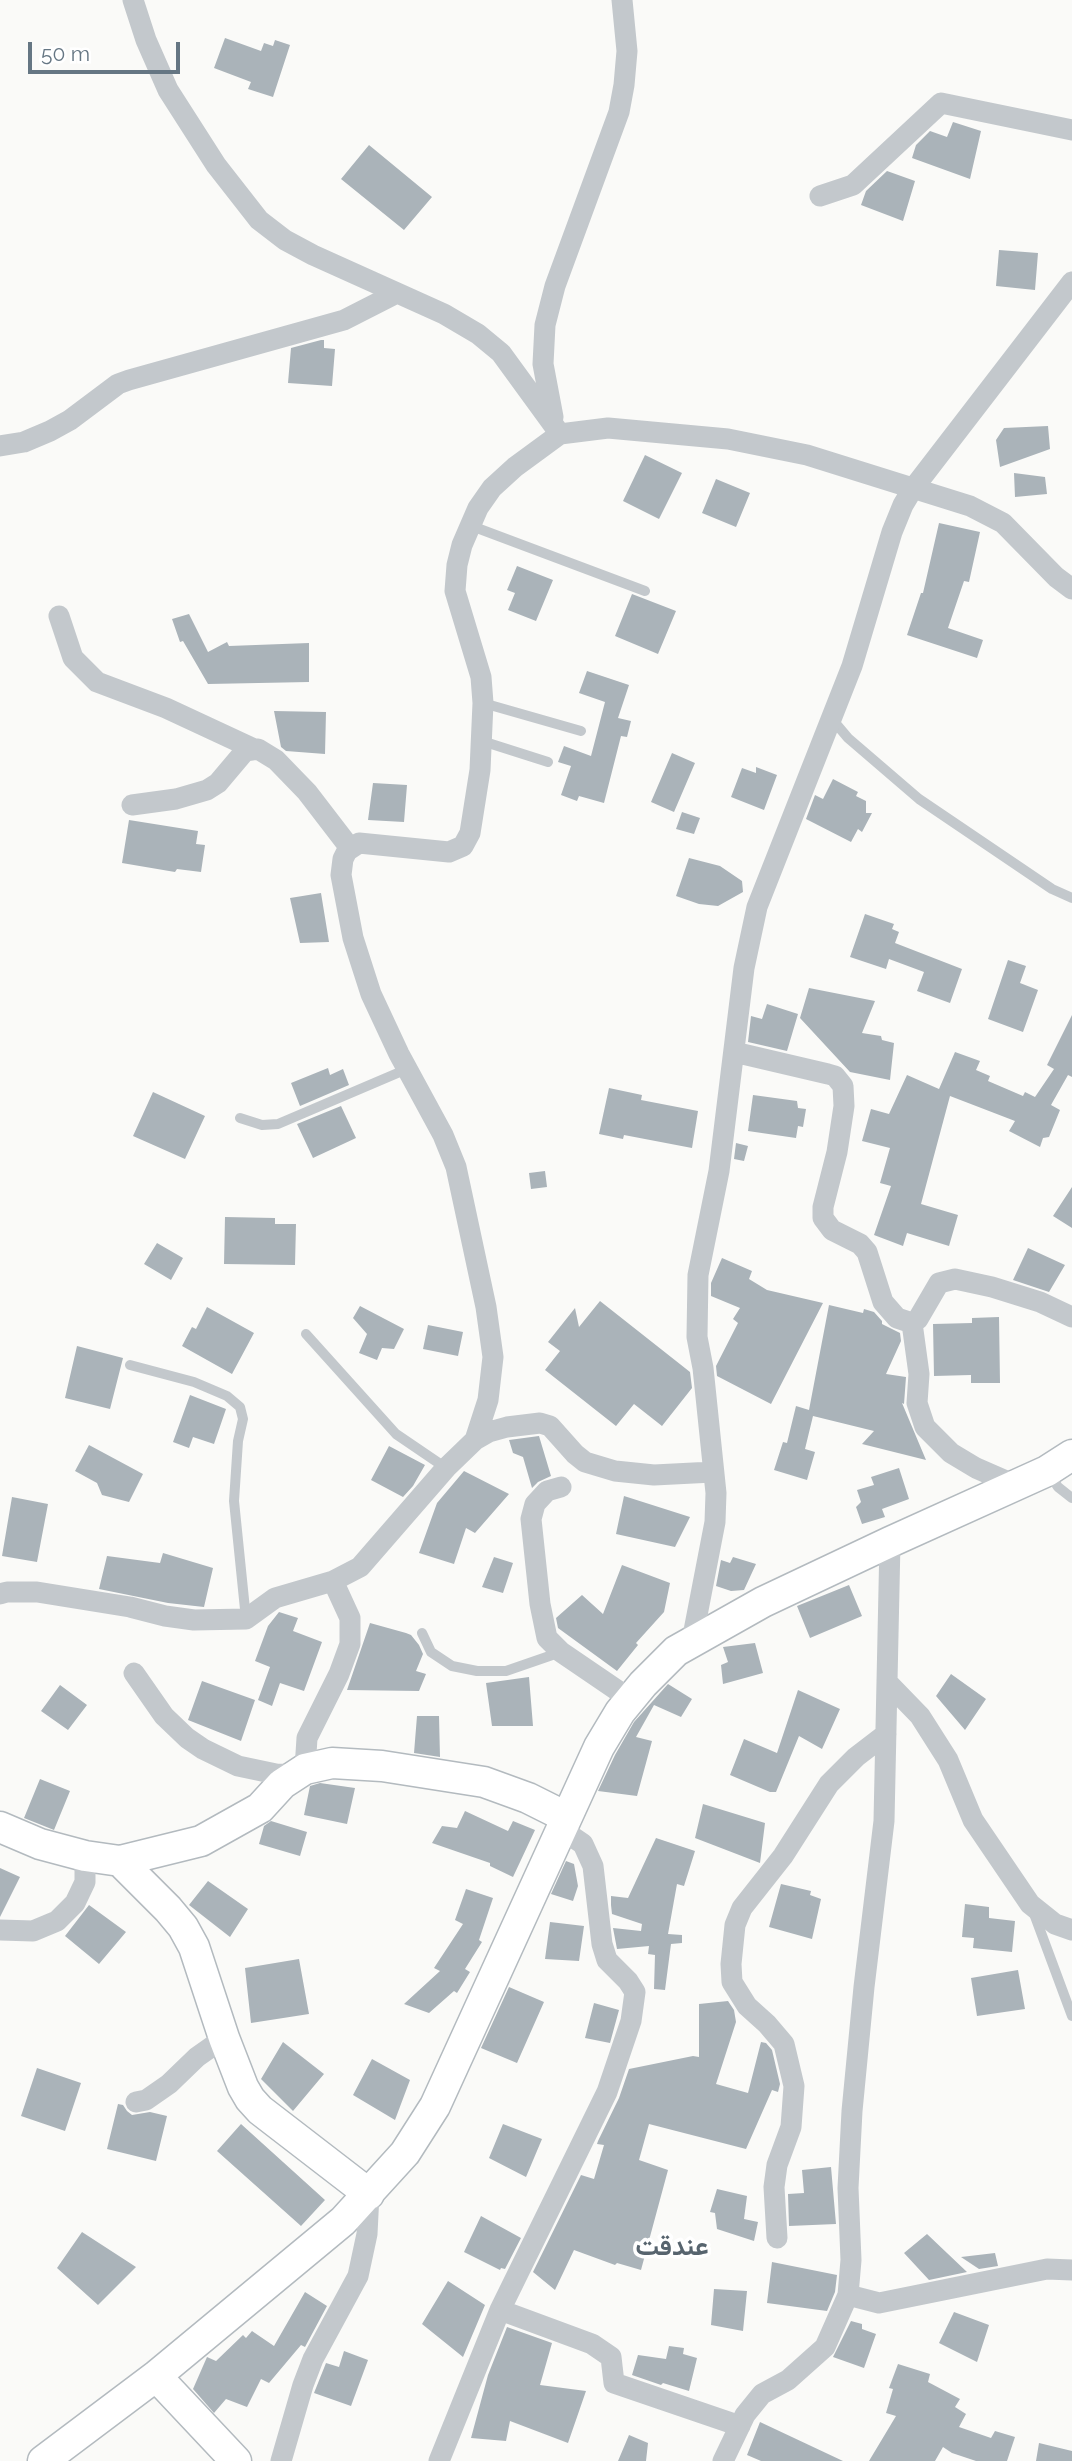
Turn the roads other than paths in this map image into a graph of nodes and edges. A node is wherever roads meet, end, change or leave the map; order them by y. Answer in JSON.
{"nodes":[{"id":1,"x":133,"y":0,"type":"edge"},
{"id":2,"x":622,"y":0,"type":"edge"},
{"id":3,"x":1072,"y":130,"type":"edge"},
{"id":4,"x":820,"y":196,"type":"dead end"},
{"id":5,"x":1072,"y":282,"type":"edge"},
{"id":6,"x":397,"y":293,"type":"junction"},
{"id":7,"x":558,"y":430,"type":"junction"},
{"id":8,"x":0,"y":446,"type":"edge"},
{"id":9,"x":912,"y":489,"type":"junction"},
{"id":10,"x":470,"y":525,"type":"junction"},
{"id":11,"x":1072,"y":589,"type":"edge"},
{"id":12,"x":645,"y":591,"type":"dead end"},
{"id":13,"x":59,"y":616,"type":"dead end"},
{"id":14,"x":483,"y":703,"type":"junction"},
{"id":15,"x":832,"y":719,"type":"junction"},
{"id":16,"x":581,"y":731,"type":"dead end"},
{"id":17,"x":482,"y":741,"type":"junction"},
{"id":18,"x":252,"y":748,"type":"junction"},
{"id":19,"x":548,"y":762,"type":"dead end"},
{"id":20,"x":132,"y":806,"type":"dead end"},
{"id":21,"x":350,"y":848,"type":"junction"},
{"id":22,"x":1072,"y":898,"type":"edge"},
{"id":23,"x":734,"y":1052,"type":"junction"},
{"id":24,"x":407,"y":1069,"type":"junction"},
{"id":25,"x":240,"y":1118,"type":"dead end"},
{"id":26,"x":1072,"y":1317,"type":"edge"},
{"id":27,"x":912,"y":1324,"type":"junction"},
{"id":28,"x":306,"y":1334,"type":"dead end"},
{"id":29,"x":130,"y":1365,"type":"dead end"},
{"id":30,"x":475,"y":1440,"type":"junction"},
{"id":31,"x":1060,"y":1463,"type":"edge"},
{"id":32,"x":446,"y":1468,"type":"junction"},
{"id":33,"x":713,"y":1472,"type":"junction"},
{"id":34,"x":1016,"y":1485,"type":"junction"},
{"id":35,"x":561,"y":1487,"type":"dead end"},
{"id":36,"x":1072,"y":1498,"type":"edge"},
{"id":37,"x":890,"y":1542,"type":"junction"},
{"id":38,"x":333,"y":1581,"type":"junction"},
{"id":39,"x":0,"y":1594,"type":"edge"},
{"id":40,"x":246,"y":1619,"type":"junction"},
{"id":41,"x":422,"y":1633,"type":"dead end"},
{"id":42,"x":692,"y":1641,"type":"junction"},
{"id":43,"x":561,"y":1653,"type":"junction"},
{"id":44,"x":134,"y":1673,"type":"dead end"},
{"id":45,"x":887,"y":1683,"type":"junction"},
{"id":46,"x":630,"y":1699,"type":"junction"},
{"id":47,"x":886,"y":1734,"type":"junction"},
{"id":48,"x":300,"y":1772,"type":"junction"},
{"id":49,"x":563,"y":1823,"type":"junction"},
{"id":50,"x":0,"y":1827,"type":"edge"},
{"id":51,"x":85,"y":1856,"type":"junction"},
{"id":52,"x":120,"y":1861,"type":"junction"},
{"id":53,"x":1030,"y":1904,"type":"junction"},
{"id":54,"x":0,"y":1930,"type":"edge"},
{"id":55,"x":1072,"y":1930,"type":"edge"},
{"id":56,"x":1072,"y":2016,"type":"edge"},
{"id":57,"x":224,"y":2038,"type":"junction"},
{"id":58,"x":136,"y":2102,"type":"dead end"},
{"id":59,"x":369,"y":2194,"type":"junction"},
{"id":60,"x":777,"y":2238,"type":"dead end"},
{"id":61,"x":1072,"y":2270,"type":"edge"},
{"id":62,"x":848,"y":2295,"type":"junction"},
{"id":63,"x":500,"y":2310,"type":"junction"},
{"id":64,"x":156,"y":2376,"type":"junction"},
{"id":65,"x":740,"y":2426,"type":"junction"},
{"id":66,"x":43,"y":2461,"type":"edge"},
{"id":67,"x":236,"y":2461,"type":"edge"},
{"id":68,"x":281,"y":2461,"type":"edge"},
{"id":69,"x":439,"y":2461,"type":"edge"},
{"id":70,"x":723,"y":2461,"type":"edge"}],
"edges":[{"from":1,"to":6,"type":"street"},
{"from":2,"to":7,"type":"street"},
{"from":3,"to":4,"type":"street"},
{"from":5,"to":9,"type":"street"},
{"from":6,"to":7,"type":"street"},
{"from":6,"to":8,"type":"street"},
{"from":7,"to":9,"type":"street"},
{"from":7,"to":10,"type":"street"},
{"from":9,"to":11,"type":"street"},
{"from":9,"to":15,"type":"street"},
{"from":10,"to":12,"type":"lane"},
{"from":10,"to":14,"type":"street"},
{"from":13,"to":18,"type":"street"},
{"from":14,"to":16,"type":"lane"},
{"from":14,"to":17,"type":"street"},
{"from":15,"to":22,"type":"lane"},
{"from":15,"to":23,"type":"street"},
{"from":17,"to":19,"type":"lane"},
{"from":17,"to":21,"type":"street"},
{"from":18,"to":20,"type":"street"},
{"from":18,"to":21,"type":"street"},
{"from":21,"to":24,"type":"street"},
{"from":23,"to":27,"type":"street"},
{"from":23,"to":33,"type":"street"},
{"from":24,"to":25,"type":"lane"},
{"from":24,"to":30,"type":"street"},
{"from":26,"to":27,"type":"street"},
{"from":27,"to":34,"type":"street"},
{"from":28,"to":32,"type":"lane"},
{"from":29,"to":40,"type":"lane"},
{"from":30,"to":32,"type":"street"},
{"from":30,"to":33,"type":"street"},
{"from":31,"to":34,"type":"main road"},
{"from":31,"to":36,"type":"lane"},
{"from":32,"to":38,"type":"street"},
{"from":33,"to":42,"type":"street"},
{"from":34,"to":37,"type":"main road"},
{"from":35,"to":43,"type":"street"},
{"from":37,"to":42,"type":"main road"},
{"from":37,"to":45,"type":"street"},
{"from":38,"to":40,"type":"street"},
{"from":38,"to":48,"type":"street"},
{"from":39,"to":40,"type":"street"},
{"from":41,"to":43,"type":"lane"},
{"from":42,"to":46,"type":"main road"},
{"from":43,"to":46,"type":"street"},
{"from":44,"to":48,"type":"street"},
{"from":45,"to":47,"type":"street"},
{"from":45,"to":53,"type":"street"},
{"from":46,"to":49,"type":"main road"},
{"from":47,"to":60,"type":"street"},
{"from":47,"to":62,"type":"street"},
{"from":48,"to":49,"type":"main road"},
{"from":48,"to":52,"type":"main road"},
{"from":49,"to":59,"type":"main road"},
{"from":49,"to":63,"type":"street"},
{"from":50,"to":51,"type":"main road"},
{"from":51,"to":52,"type":"main road"},
{"from":51,"to":54,"type":"street"},
{"from":52,"to":57,"type":"main road"},
{"from":53,"to":55,"type":"street"},
{"from":53,"to":56,"type":"lane"},
{"from":57,"to":58,"type":"street"},
{"from":57,"to":59,"type":"main road"},
{"from":59,"to":64,"type":"main road"},
{"from":59,"to":68,"type":"street"},
{"from":61,"to":62,"type":"street"},
{"from":62,"to":65,"type":"street"},
{"from":63,"to":65,"type":"street"},
{"from":63,"to":69,"type":"street"},
{"from":64,"to":66,"type":"main road"},
{"from":64,"to":67,"type":"main road"},
{"from":65,"to":70,"type":"street"}]}
